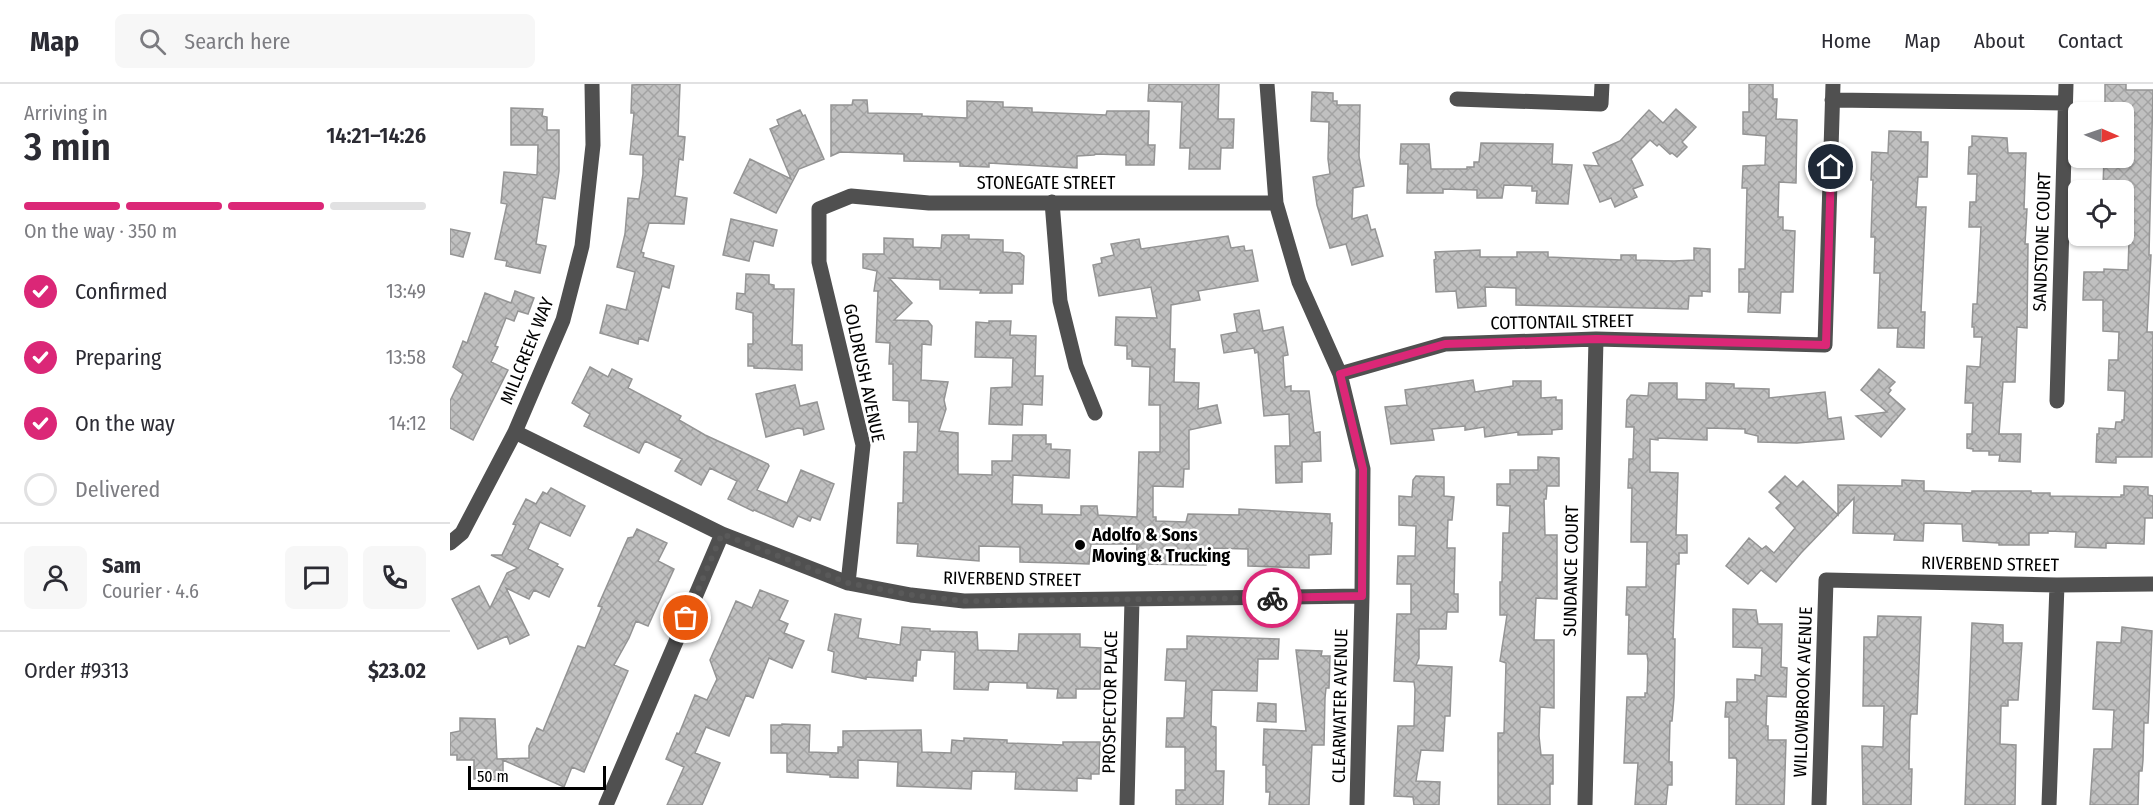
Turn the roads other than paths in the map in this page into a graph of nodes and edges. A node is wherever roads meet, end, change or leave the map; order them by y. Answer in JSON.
{"nodes":[{"id":1,"x":592,"y":84,"type":"edge"},
{"id":2,"x":1267,"y":84,"type":"edge"},
{"id":3,"x":1602,"y":84,"type":"edge"},
{"id":4,"x":2066,"y":84,"type":"edge"},
{"id":5,"x":1833,"y":92,"type":"edge"},
{"id":6,"x":1457,"y":99,"type":"dead end"},
{"id":7,"x":2065,"y":103,"type":"junction"},
{"id":8,"x":1052,"y":202,"type":"junction"},
{"id":9,"x":1276,"y":203,"type":"junction"},
{"id":10,"x":819,"y":209,"type":"joint"},
{"id":11,"x":1596,"y":339,"type":"junction"},
{"id":12,"x":1340,"y":374,"type":"junction"},
{"id":13,"x":2057,"y":401,"type":"dead end"},
{"id":14,"x":1095,"y":413,"type":"dead end"},
{"id":15,"x":515,"y":432,"type":"junction"},
{"id":16,"x":722,"y":534,"type":"junction"},
{"id":17,"x":450,"y":543,"type":"edge"},
{"id":18,"x":1827,"y":580,"type":"joint"},
{"id":19,"x":848,"y":583,"type":"junction"},
{"id":20,"x":2153,"y":584,"type":"edge"},
{"id":21,"x":2057,"y":585,"type":"junction"},
{"id":22,"x":1362,"y":596,"type":"junction"},
{"id":23,"x":1132,"y":600,"type":"junction"},
{"id":24,"x":606,"y":805,"type":"edge"},
{"id":25,"x":1127,"y":805,"type":"edge"},
{"id":26,"x":1357,"y":805,"type":"edge"},
{"id":27,"x":1585,"y":805,"type":"edge"},
{"id":28,"x":1820,"y":805,"type":"edge"},
{"id":29,"x":2049,"y":805,"type":"edge"}],
"edges":[{"from":1,"to":15,"type":"street","name":"MILLCREEK WAY"},
{"from":2,"to":9,"type":"street","name":"CLEARWATER AVENUE"},
{"from":3,"to":6,"type":"street"},
{"from":4,"to":7,"type":"street","name":"SANDSTONE COURT"},
{"from":5,"to":7,"type":"street"},
{"from":5,"to":11,"type":"street","name":"COTTONTAIL STREET"},
{"from":7,"to":13,"type":"street","name":"SANDSTONE COURT"},
{"from":8,"to":9,"type":"street","name":"STONEGATE STREET"},
{"from":8,"to":10,"type":"street","name":"STONEGATE STREET"},
{"from":8,"to":14,"type":"street"},
{"from":9,"to":12,"type":"street","name":"CLEARWATER AVENUE"},
{"from":10,"to":19,"type":"street","name":"GOLDRUSH AVENUE"},
{"from":11,"to":12,"type":"street","name":"COTTONTAIL STREET"},
{"from":11,"to":27,"type":"street","name":"SUNDANCE COURT"},
{"from":12,"to":22,"type":"street","name":"CLEARWATER AVENUE"},
{"from":15,"to":16,"type":"street","name":"RIVERBEND STREET"},
{"from":15,"to":17,"type":"street","name":"MILLCREEK WAY"},
{"from":16,"to":19,"type":"street","name":"RIVERBEND STREET"},
{"from":16,"to":24,"type":"street"},
{"from":18,"to":21,"type":"street","name":"RIVERBEND STREET"},
{"from":18,"to":28,"type":"street","name":"WILLOWBROOK AVENUE"},
{"from":19,"to":23,"type":"street","name":"RIVERBEND STREET"},
{"from":20,"to":21,"type":"street","name":"RIVERBEND STREET"},
{"from":21,"to":29,"type":"street"},
{"from":22,"to":23,"type":"street","name":"RIVERBEND STREET"},
{"from":22,"to":26,"type":"street","name":"CLEARWATER AVENUE"},
{"from":23,"to":25,"type":"street","name":"PROSPECTOR PLACE"}]}
